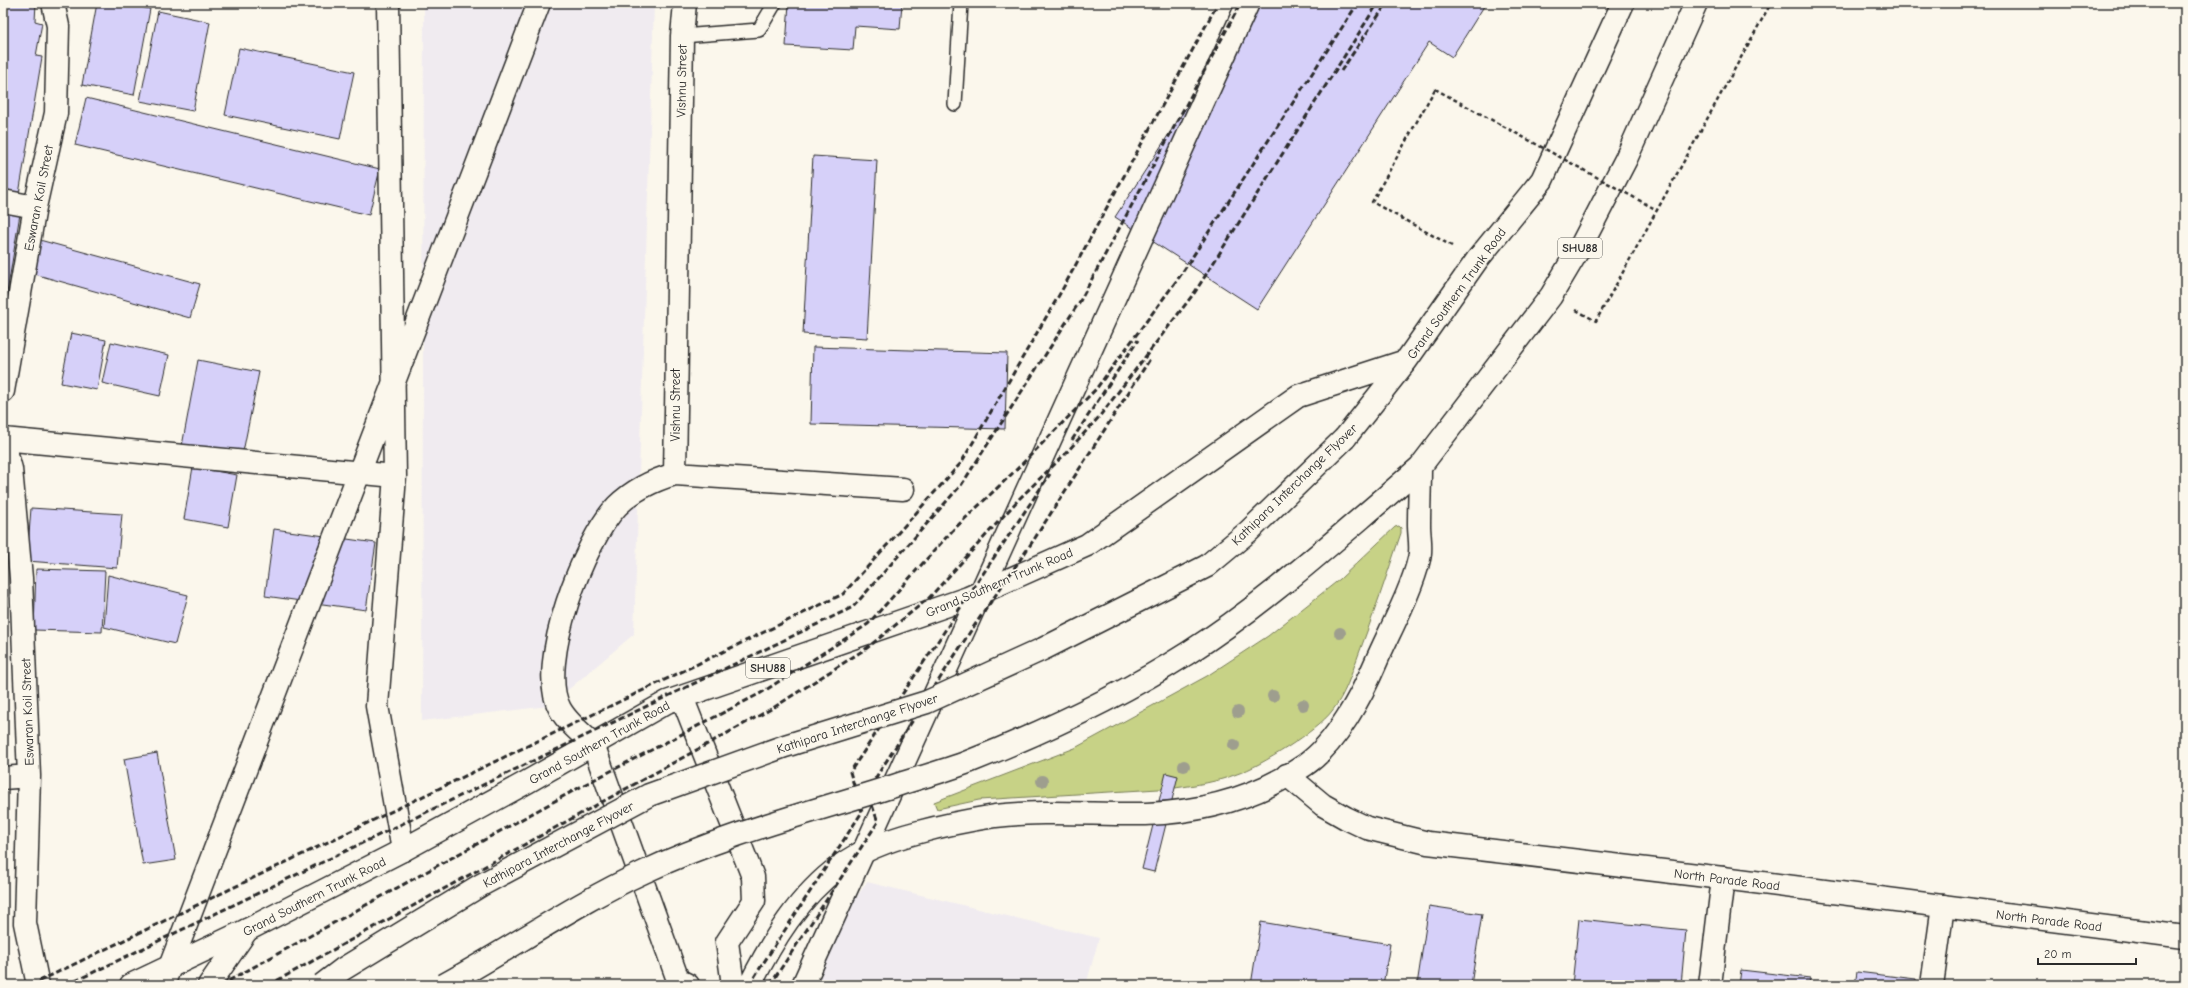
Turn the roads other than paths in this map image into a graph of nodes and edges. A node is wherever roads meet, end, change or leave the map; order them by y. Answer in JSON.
{"nodes":[{"id":1,"x":53,"y":3,"type":"edge"},
{"id":2,"x":388,"y":3,"type":"edge"},
{"id":3,"x":539,"y":3,"type":"edge"},
{"id":4,"x":685,"y":3,"type":"edge"},
{"id":5,"x":775,"y":3,"type":"edge"},
{"id":6,"x":962,"y":3,"type":"edge"},
{"id":7,"x":1248,"y":3,"type":"edge"},
{"id":8,"x":1623,"y":3,"type":"edge"},
{"id":9,"x":1696,"y":3,"type":"edge"},
{"id":10,"x":682,"y":36,"type":"junction"},
{"id":11,"x":955,"y":104,"type":"dead end"},
{"id":12,"x":3,"y":201,"type":"edge"},
{"id":13,"x":35,"y":207,"type":"junction"},
{"id":14,"x":1406,"y":361,"type":"junction"},
{"id":15,"x":3,"y":392,"type":"edge"},
{"id":16,"x":3,"y":440,"type":"edge"},
{"id":17,"x":1420,"y":467,"type":"junction"},
{"id":18,"x":7,"y":468,"type":"edge"},
{"id":19,"x":675,"y":474,"type":"junction"},
{"id":20,"x":395,"y":476,"type":"junction"},
{"id":21,"x":903,"y":489,"type":"dead end"},
{"id":22,"x":682,"y":697,"type":"junction"},
{"id":23,"x":593,"y":744,"type":"junction"},
{"id":24,"x":1287,"y":775,"type":"junction"},
{"id":25,"x":29,"y":776,"type":"junction"},
{"id":26,"x":3,"y":778,"type":"edge"},
{"id":27,"x":403,"y":850,"type":"junction"},
{"id":28,"x":1723,"y":878,"type":"junction"},
{"id":29,"x":1943,"y":906,"type":"junction"},
{"id":30,"x":247,"y":930,"type":"junction"},
{"id":31,"x":2185,"y":937,"type":"edge"},
{"id":32,"x":680,"y":983,"type":"edge"},
{"id":33,"x":38,"y":985,"type":"edge"},
{"id":34,"x":130,"y":985,"type":"edge"},
{"id":35,"x":163,"y":985,"type":"edge"},
{"id":36,"x":210,"y":985,"type":"edge"},
{"id":37,"x":322,"y":985,"type":"edge"},
{"id":38,"x":444,"y":985,"type":"edge"},
{"id":39,"x":733,"y":985,"type":"edge"},
{"id":40,"x":750,"y":985,"type":"edge"},
{"id":41,"x":803,"y":985,"type":"edge"},
{"id":42,"x":1710,"y":985,"type":"edge"},
{"id":43,"x":1932,"y":985,"type":"edge"}],
"edges":[{"from":1,"to":13,"type":"street","name":"Eswaran Koil Street"},
{"from":2,"to":20,"type":"street"},
{"from":3,"to":35,"type":"street"},
{"from":4,"to":10,"type":"street","name":"Vishnu Street"},
{"from":5,"to":10,"type":"lane"},
{"from":6,"to":11,"type":"lane"},
{"from":7,"to":41,"type":"street"},
{"from":8,"to":14,"type":"street","name":"Grand Southern Trunk Road"},
{"from":9,"to":17,"type":"street","number":"SHU88"},
{"from":10,"to":19,"type":"street","name":"Vishnu Street"},
{"from":12,"to":13,"type":"street"},
{"from":13,"to":15,"type":"street","name":"Eswaran Koil Street"},
{"from":14,"to":22,"type":"street","name":"Grand Southern Trunk Road","number":"SHU88"},
{"from":14,"to":37,"type":"street","name":"Kathipara Interchange Flyover","bridge":true},
{"from":16,"to":18,"type":"street","name":"Eswaran Koil Street"},
{"from":16,"to":20,"type":"street"},
{"from":17,"to":24,"type":"street"},
{"from":17,"to":38,"type":"street","number":"SHU88","bridge":true},
{"from":18,"to":25,"type":"street","name":"Eswaran Koil Street"},
{"from":19,"to":21,"type":"street"},
{"from":19,"to":23,"type":"street"},
{"from":20,"to":27,"type":"street"},
{"from":22,"to":23,"type":"street","name":"Grand Southern Trunk Road","number":"SHU88"},
{"from":22,"to":39,"type":"street"},
{"from":23,"to":27,"type":"street","name":"Grand Southern Trunk Road","number":"SHU88"},
{"from":23,"to":32,"type":"street"},
{"from":24,"to":28,"type":"street","name":"North Parade Road"},
{"from":24,"to":40,"type":"street"},
{"from":25,"to":26,"type":"street"},
{"from":25,"to":33,"type":"street","name":"Eswaran Koil Street"},
{"from":27,"to":30,"type":"street","name":"Grand Southern Trunk Road","number":"SHU88"},
{"from":28,"to":29,"type":"street","name":"North Parade Road"},
{"from":28,"to":42,"type":"street"},
{"from":29,"to":31,"type":"street","name":"North Parade Road"},
{"from":29,"to":43,"type":"street"},
{"from":30,"to":34,"type":"street","name":"Grand Southern Trunk Road","number":"SHU88"},
{"from":30,"to":36,"type":"street"}]}
